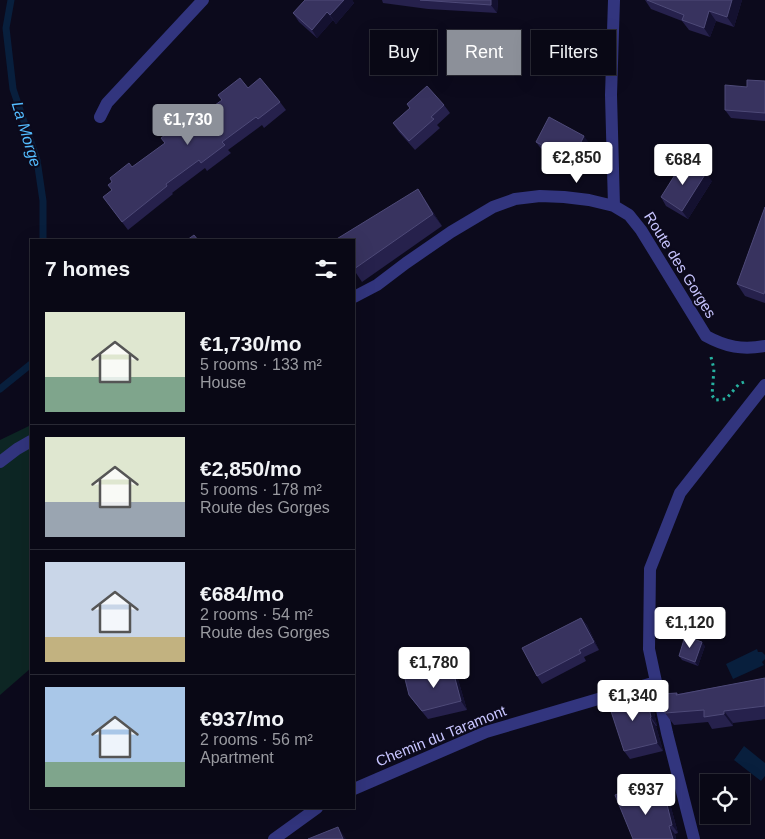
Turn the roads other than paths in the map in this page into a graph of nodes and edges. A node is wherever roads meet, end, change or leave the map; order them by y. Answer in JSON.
{"nodes":[{"id":1,"x":204,"y":0,"type":"edge"},
{"id":2,"x":614,"y":0,"type":"edge"},
{"id":3,"x":100,"y":117,"type":"dead end"},
{"id":4,"x":614,"y":206,"type":"junction"},
{"id":5,"x":355,"y":296,"type":"edge"},
{"id":6,"x":765,"y":346,"type":"edge"},
{"id":7,"x":763,"y":388,"type":"edge"},
{"id":8,"x":30,"y":442,"type":"edge"},
{"id":9,"x":0,"y":462,"type":"edge"},
{"id":10,"x":656,"y":682,"type":"junction"},
{"id":11,"x":355,"y":789,"type":"edge"},
{"id":12,"x":316,"y":809,"type":"edge"},
{"id":13,"x":274,"y":839,"type":"edge"},
{"id":14,"x":694,"y":839,"type":"edge"}],
"edges":[{"from":1,"to":3,"type":"street"},
{"from":2,"to":4,"type":"street"},
{"from":4,"to":5,"type":"street","name":"Route des Gorges"},
{"from":4,"to":6,"type":"street","name":"Route des Gorges"},
{"from":7,"to":10,"type":"street"},
{"from":8,"to":9,"type":"street"},
{"from":10,"to":11,"type":"street","name":"Chemin du Taramont"},
{"from":10,"to":14,"type":"street"},
{"from":12,"to":13,"type":"street"}]}
